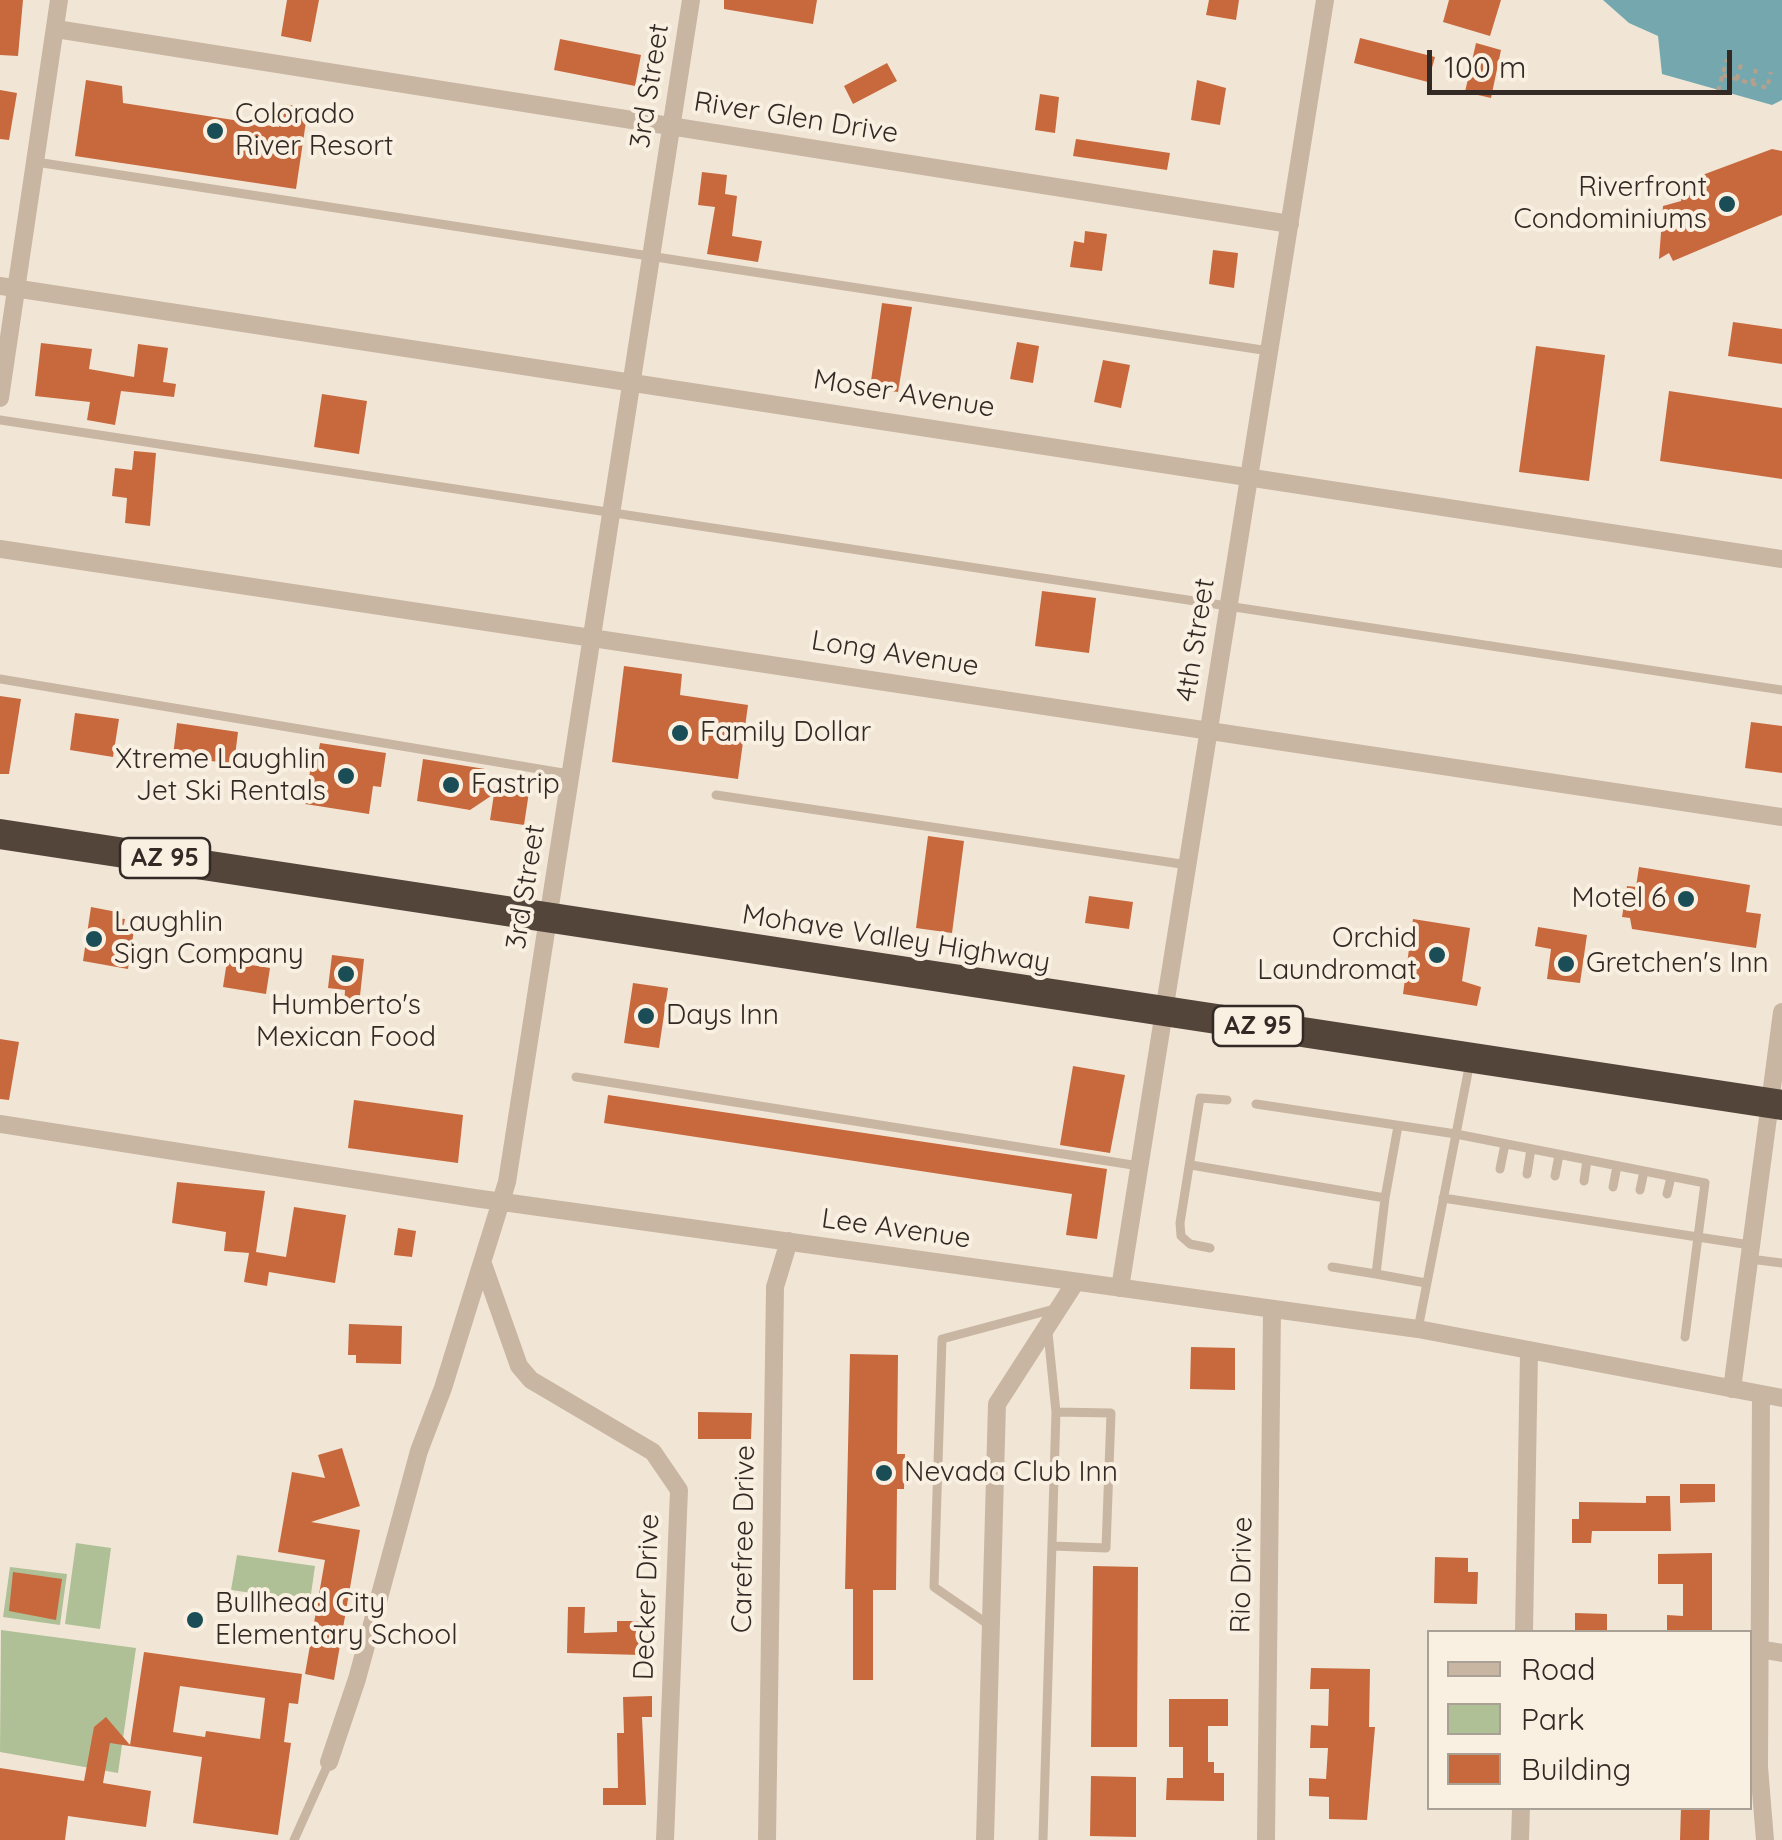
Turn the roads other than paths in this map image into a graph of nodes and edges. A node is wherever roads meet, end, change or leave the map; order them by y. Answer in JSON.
{"nodes":[{"id":1,"x":59,"y":0,"type":"edge"},
{"id":2,"x":691,"y":0,"type":"edge"},
{"id":3,"x":1325,"y":0,"type":"edge"},
{"id":4,"x":56,"y":30,"type":"junction"},
{"id":5,"x":671,"y":126,"type":"junction"},
{"id":6,"x":36,"y":162,"type":"junction"},
{"id":7,"x":1290,"y":224,"type":"junction"},
{"id":8,"x":652,"y":256,"type":"junction"},
{"id":9,"x":8,"y":287,"type":"edge"},
{"id":10,"x":1270,"y":352,"type":"junction"},
{"id":11,"x":632,"y":380,"type":"junction"},
{"id":12,"x":0,"y":398,"type":"edge"},
{"id":13,"x":0,"y":420,"type":"edge"},
{"id":14,"x":1250,"y":476,"type":"junction"},
{"id":15,"x":612,"y":514,"type":"junction"},
{"id":16,"x":0,"y":549,"type":"edge"},
{"id":17,"x":1782,"y":559,"type":"edge"},
{"id":18,"x":1229,"y":607,"type":"junction"},
{"id":19,"x":592,"y":636,"type":"junction"},
{"id":20,"x":0,"y":679,"type":"edge"},
{"id":21,"x":1782,"y":690,"type":"edge"},
{"id":22,"x":1209,"y":729,"type":"junction"},
{"id":23,"x":571,"y":774,"type":"junction"},
{"id":24,"x":716,"y":795,"type":"dead end"},
{"id":25,"x":1782,"y":817,"type":"edge"},
{"id":26,"x":0,"y":834,"type":"edge"},
{"id":27,"x":1188,"y":865,"type":"junction"},
{"id":28,"x":549,"y":917,"type":"junction"},
{"id":29,"x":1164,"y":1012,"type":"junction"},
{"id":30,"x":1782,"y":1012,"type":"edge"},
{"id":31,"x":1470,"y":1058,"type":"junction"},
{"id":32,"x":576,"y":1077,"type":"dead end"},
{"id":33,"x":1227,"y":1100,"type":"dead end"},
{"id":34,"x":1256,"y":1104,"type":"dead end"},
{"id":35,"x":1775,"y":1104,"type":"edge"},
{"id":36,"x":0,"y":1124,"type":"edge"},
{"id":37,"x":1398,"y":1126,"type":"junction"},
{"id":38,"x":1456,"y":1134,"type":"junction"},
{"id":39,"x":1505,"y":1144,"type":"junction"},
{"id":40,"x":1531,"y":1149,"type":"junction"},
{"id":41,"x":1559,"y":1154,"type":"junction"},
{"id":42,"x":1588,"y":1160,"type":"junction"},
{"id":43,"x":1192,"y":1165,"type":"junction"},
{"id":44,"x":1140,"y":1166,"type":"junction"},
{"id":45,"x":1617,"y":1166,"type":"junction"},
{"id":46,"x":1500,"y":1169,"type":"dead end"},
{"id":47,"x":1644,"y":1171,"type":"junction"},
{"id":48,"x":1527,"y":1174,"type":"dead end"},
{"id":49,"x":1555,"y":1176,"type":"dead end"},
{"id":50,"x":1670,"y":1176,"type":"junction"},
{"id":51,"x":1584,"y":1181,"type":"dead end"},
{"id":52,"x":1613,"y":1187,"type":"dead end"},
{"id":53,"x":1496,"y":1190,"type":"dead end"},
{"id":54,"x":1640,"y":1190,"type":"dead end"},
{"id":55,"x":1667,"y":1194,"type":"dead end"},
{"id":56,"x":1524,"y":1195,"type":"dead end"},
{"id":57,"x":1385,"y":1198,"type":"junction"},
{"id":58,"x":1443,"y":1198,"type":"junction"},
{"id":59,"x":1551,"y":1198,"type":"dead end"},
{"id":60,"x":500,"y":1202,"type":"junction"},
{"id":61,"x":1581,"y":1203,"type":"dead end"},
{"id":62,"x":1494,"y":1205,"type":"junction"},
{"id":63,"x":1522,"y":1210,"type":"junction"},
{"id":64,"x":1609,"y":1210,"type":"dead end"},
{"id":65,"x":1636,"y":1213,"type":"dead end"},
{"id":66,"x":1548,"y":1214,"type":"junction"},
{"id":67,"x":1663,"y":1216,"type":"dead end"},
{"id":68,"x":1578,"y":1218,"type":"junction"},
{"id":69,"x":1607,"y":1223,"type":"junction"},
{"id":70,"x":1634,"y":1227,"type":"junction"},
{"id":71,"x":1660,"y":1231,"type":"junction"},
{"id":72,"x":1699,"y":1237,"type":"junction"},
{"id":73,"x":789,"y":1241,"type":"junction"},
{"id":74,"x":1210,"y":1248,"type":"dead end"},
{"id":75,"x":1749,"y":1252,"type":"junction"},
{"id":76,"x":1782,"y":1263,"type":"edge"},
{"id":77,"x":483,"y":1264,"type":"junction"},
{"id":78,"x":1332,"y":1267,"type":"dead end"},
{"id":79,"x":1376,"y":1274,"type":"junction"},
{"id":80,"x":1075,"y":1283,"type":"junction"},
{"id":81,"x":1426,"y":1283,"type":"junction"},
{"id":82,"x":1120,"y":1288,"type":"junction"},
{"id":83,"x":1060,"y":1307,"type":"junction"},
{"id":84,"x":1272,"y":1311,"type":"junction"},
{"id":85,"x":1418,"y":1329,"type":"junction"},
{"id":86,"x":1048,"y":1330,"type":"junction"},
{"id":87,"x":1685,"y":1337,"type":"dead end"},
{"id":88,"x":1530,"y":1352,"type":"junction"},
{"id":89,"x":1732,"y":1390,"type":"junction"},
{"id":90,"x":1761,"y":1396,"type":"junction"},
{"id":91,"x":1782,"y":1398,"type":"edge"},
{"id":92,"x":1056,"y":1412,"type":"junction"},
{"id":93,"x":1052,"y":1546,"type":"junction"},
{"id":94,"x":992,"y":1627,"type":"junction"},
{"id":95,"x":1524,"y":1630,"type":"edge"},
{"id":96,"x":1759,"y":1649,"type":"junction"},
{"id":97,"x":1782,"y":1652,"type":"edge"},
{"id":98,"x":329,"y":1762,"type":"joint"},
{"id":99,"x":1520,"y":1810,"type":"edge"},
{"id":100,"x":1770,"y":1839,"type":"edge"},
{"id":101,"x":294,"y":1840,"type":"edge"},
{"id":102,"x":665,"y":1840,"type":"edge"},
{"id":103,"x":767,"y":1840,"type":"edge"},
{"id":104,"x":984,"y":1840,"type":"edge"},
{"id":105,"x":1043,"y":1840,"type":"edge"},
{"id":106,"x":1266,"y":1840,"type":"edge"},
{"id":107,"x":1520,"y":1840,"type":"edge"}],
"edges":[{"from":1,"to":4,"type":"street"},
{"from":2,"to":5,"type":"street","name":"3rd Street"},
{"from":3,"to":7,"type":"street","name":"4th Street"},
{"from":4,"to":5,"type":"street","name":"River Glen Drive"},
{"from":4,"to":6,"type":"street"},
{"from":5,"to":7,"type":"street","name":"River Glen Drive"},
{"from":5,"to":8,"type":"street","name":"3rd Street"},
{"from":6,"to":8,"type":"lane"},
{"from":6,"to":9,"type":"street"},
{"from":7,"to":10,"type":"street","name":"4th Street"},
{"from":8,"to":10,"type":"lane"},
{"from":8,"to":11,"type":"street","name":"3rd Street"},
{"from":9,"to":11,"type":"street","name":"Moser Avenue"},
{"from":9,"to":12,"type":"street"},
{"from":10,"to":14,"type":"street","name":"4th Street"},
{"from":11,"to":14,"type":"street","name":"Moser Avenue"},
{"from":11,"to":15,"type":"street","name":"3rd Street"},
{"from":13,"to":15,"type":"lane"},
{"from":14,"to":17,"type":"street","name":"Moser Avenue"},
{"from":14,"to":18,"type":"street","name":"4th Street"},
{"from":15,"to":18,"type":"lane"},
{"from":15,"to":19,"type":"street","name":"3rd Street"},
{"from":16,"to":19,"type":"street","name":"Long Avenue"},
{"from":18,"to":21,"type":"lane"},
{"from":18,"to":22,"type":"street","name":"4th Street"},
{"from":19,"to":22,"type":"street","name":"Long Avenue"},
{"from":19,"to":23,"type":"street","name":"3rd Street"},
{"from":20,"to":23,"type":"lane"},
{"from":22,"to":25,"type":"street","name":"Long Avenue"},
{"from":22,"to":27,"type":"street","name":"4th Street"},
{"from":23,"to":28,"type":"street","name":"3rd Street"},
{"from":24,"to":27,"type":"lane"},
{"from":26,"to":28,"type":"highway","name":"Mohave Valley Highway","number":"AZ 95"},
{"from":27,"to":29,"type":"street","name":"4th Street"},
{"from":28,"to":29,"type":"highway","name":"Mohave Valley Highway","number":"AZ 95"},
{"from":28,"to":60,"type":"street","name":"3rd Street"},
{"from":29,"to":31,"type":"highway","name":"Mohave Valley Highway","number":"AZ 95"},
{"from":29,"to":44,"type":"street","name":"4th Street"},
{"from":30,"to":35,"type":"street"},
{"from":31,"to":35,"type":"highway","name":"Mohave Valley Highway","number":"AZ 95"},
{"from":31,"to":38,"type":"lane"},
{"from":32,"to":44,"type":"lane"},
{"from":33,"to":43,"type":"lane"},
{"from":34,"to":37,"type":"lane"},
{"from":35,"to":75,"type":"street"},
{"from":36,"to":60,"type":"street","name":"Lee Avenue"},
{"from":37,"to":38,"type":"lane"},
{"from":37,"to":57,"type":"lane"},
{"from":38,"to":39,"type":"lane"},
{"from":38,"to":58,"type":"lane"},
{"from":39,"to":40,"type":"lane"},
{"from":39,"to":46,"type":"lane"},
{"from":40,"to":41,"type":"lane"},
{"from":40,"to":48,"type":"lane"},
{"from":41,"to":42,"type":"lane"},
{"from":41,"to":49,"type":"lane"},
{"from":42,"to":45,"type":"lane"},
{"from":42,"to":51,"type":"lane"},
{"from":43,"to":57,"type":"lane"},
{"from":43,"to":74,"type":"lane"},
{"from":44,"to":82,"type":"street","name":"4th Street"},
{"from":45,"to":47,"type":"lane"},
{"from":45,"to":52,"type":"lane"},
{"from":47,"to":50,"type":"lane"},
{"from":47,"to":54,"type":"lane"},
{"from":50,"to":55,"type":"lane"},
{"from":50,"to":72,"type":"lane"},
{"from":53,"to":62,"type":"lane"},
{"from":56,"to":63,"type":"lane"},
{"from":57,"to":79,"type":"lane"},
{"from":58,"to":62,"type":"lane"},
{"from":58,"to":81,"type":"lane"},
{"from":59,"to":66,"type":"lane"},
{"from":60,"to":73,"type":"street","name":"Lee Avenue"},
{"from":60,"to":77,"type":"street","name":"3rd Street"},
{"from":61,"to":68,"type":"lane"},
{"from":62,"to":63,"type":"lane"},
{"from":63,"to":66,"type":"lane"},
{"from":64,"to":69,"type":"lane"},
{"from":65,"to":70,"type":"lane"},
{"from":66,"to":68,"type":"lane"},
{"from":67,"to":71,"type":"lane"},
{"from":68,"to":69,"type":"lane"},
{"from":69,"to":70,"type":"lane"},
{"from":70,"to":71,"type":"lane"},
{"from":71,"to":72,"type":"lane"},
{"from":72,"to":75,"type":"lane"},
{"from":72,"to":87,"type":"lane"},
{"from":73,"to":80,"type":"street","name":"Lee Avenue"},
{"from":73,"to":103,"type":"street","name":"Carefree Drive"},
{"from":75,"to":76,"type":"lane"},
{"from":75,"to":89,"type":"street"},
{"from":77,"to":98,"type":"street","name":"3rd Street"},
{"from":77,"to":102,"type":"street","name":"Decker Drive"},
{"from":78,"to":79,"type":"lane"},
{"from":79,"to":81,"type":"lane"},
{"from":80,"to":82,"type":"street","name":"Lee Avenue"},
{"from":80,"to":83,"type":"street"},
{"from":81,"to":85,"type":"lane"},
{"from":82,"to":84,"type":"street","name":"Lee Avenue"},
{"from":83,"to":86,"type":"street"},
{"from":83,"to":94,"type":"lane"},
{"from":84,"to":85,"type":"street","name":"Lee Avenue"},
{"from":84,"to":106,"type":"street","name":"Rio Drive"},
{"from":85,"to":88,"type":"street","name":"Lee Avenue"},
{"from":86,"to":92,"type":"lane"},
{"from":86,"to":94,"type":"street"},
{"from":88,"to":89,"type":"street","name":"Lee Avenue"},
{"from":88,"to":95,"type":"street"},
{"from":89,"to":90,"type":"street","name":"Lee Avenue"},
{"from":90,"to":91,"type":"street","name":"Lee Avenue"},
{"from":90,"to":96,"type":"street"},
{"from":92,"to":93,"type":"lane"},
{"from":92,"to":93,"type":"lane"},
{"from":93,"to":105,"type":"lane"},
{"from":94,"to":104,"type":"street"},
{"from":96,"to":97,"type":"street"},
{"from":96,"to":100,"type":"street"},
{"from":98,"to":101,"type":"lane"},
{"from":99,"to":107,"type":"street"}]}
